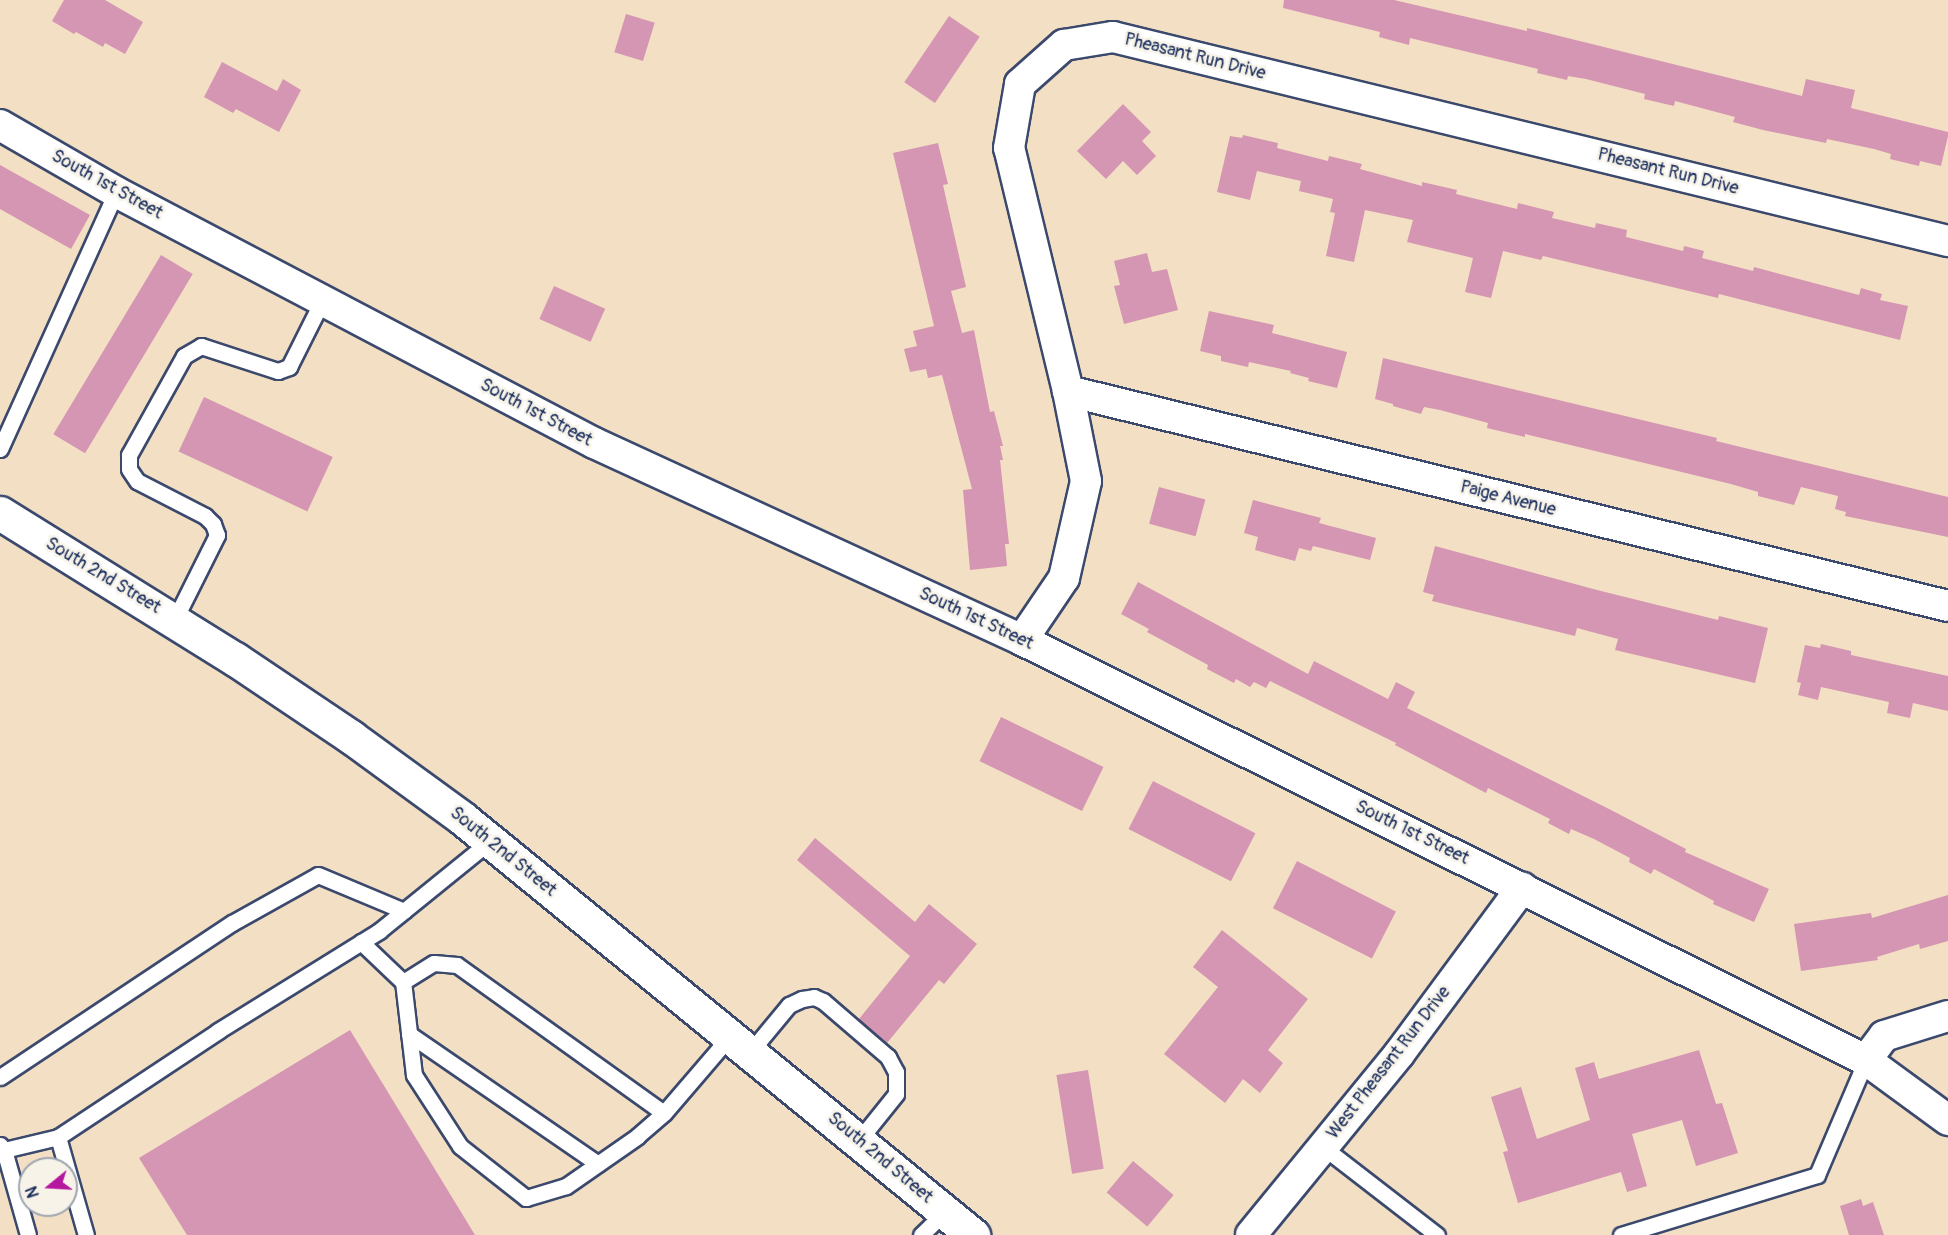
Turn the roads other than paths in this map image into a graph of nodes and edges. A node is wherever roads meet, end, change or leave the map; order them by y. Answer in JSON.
{"nodes":[{"id":1,"x":0,"y":125,"type":"edge"},
{"id":2,"x":116,"y":192,"type":"junction"},
{"id":3,"x":1948,"y":241,"type":"edge"},
{"id":4,"x":322,"y":301,"type":"junction"},
{"id":5,"x":1068,"y":391,"type":"junction"},
{"id":6,"x":0,"y":449,"type":"edge"},
{"id":7,"x":0,"y":513,"type":"edge"},
{"id":8,"x":1948,"y":606,"type":"edge"},
{"id":9,"x":175,"y":619,"type":"junction"},
{"id":10,"x":1022,"y":640,"type":"junction"},
{"id":11,"x":490,"y":841,"type":"junction"},
{"id":12,"x":1522,"y":888,"type":"junction"},
{"id":13,"x":404,"y":911,"type":"junction"},
{"id":14,"x":361,"y":942,"type":"junction"},
{"id":15,"x":403,"y":982,"type":"junction"},
{"id":16,"x":1948,"y":1016,"type":"edge"},
{"id":17,"x":409,"y":1034,"type":"junction"},
{"id":18,"x":740,"y":1044,"type":"junction"},
{"id":19,"x":1866,"y":1060,"type":"junction"},
{"id":20,"x":0,"y":1077,"type":"edge"},
{"id":21,"x":664,"y":1113,"type":"junction"},
{"id":22,"x":1948,"y":1120,"type":"edge"},
{"id":23,"x":58,"y":1137,"type":"junction"},
{"id":24,"x":859,"y":1140,"type":"junction"},
{"id":25,"x":1323,"y":1147,"type":"junction"},
{"id":26,"x":2,"y":1148,"type":"edge"},
{"id":27,"x":598,"y":1164,"type":"junction"},
{"id":28,"x":945,"y":1212,"type":"junction"},
{"id":29,"x":27,"y":1235,"type":"edge"},
{"id":30,"x":86,"y":1235,"type":"edge"},
{"id":31,"x":921,"y":1235,"type":"edge"},
{"id":32,"x":973,"y":1235,"type":"edge"},
{"id":33,"x":1251,"y":1235,"type":"edge"},
{"id":34,"x":1437,"y":1235,"type":"edge"},
{"id":35,"x":1621,"y":1235,"type":"edge"}],
"edges":[{"from":1,"to":2,"type":"street","name":"South 1st Street"},
{"from":2,"to":4,"type":"street","name":"South 1st Street"},
{"from":2,"to":6,"type":"lane"},
{"from":3,"to":5,"type":"street","name":"Pheasant Run Drive"},
{"from":4,"to":9,"type":"lane"},
{"from":4,"to":10,"type":"street","name":"South 1st Street"},
{"from":5,"to":8,"type":"street","name":"Paige Avenue"},
{"from":5,"to":10,"type":"street","name":"Pheasant Run Drive"},
{"from":7,"to":9,"type":"main road","name":"South 2nd Street"},
{"from":9,"to":11,"type":"main road","name":"South 2nd Street"},
{"from":10,"to":12,"type":"street","name":"South 1st Street"},
{"from":11,"to":13,"type":"lane"},
{"from":11,"to":18,"type":"main road","name":"South 2nd Street"},
{"from":12,"to":19,"type":"street","name":"South 1st Street"},
{"from":12,"to":25,"type":"street","name":"West Pheasant Run Drive"},
{"from":13,"to":14,"type":"lane"},
{"from":13,"to":20,"type":"lane"},
{"from":14,"to":15,"type":"lane"},
{"from":14,"to":23,"type":"lane"},
{"from":15,"to":17,"type":"lane"},
{"from":15,"to":21,"type":"lane"},
{"from":16,"to":19,"type":"street"},
{"from":17,"to":27,"type":"lane"},
{"from":17,"to":27,"type":"lane"},
{"from":18,"to":21,"type":"lane"},
{"from":18,"to":24,"type":"main road","name":"South 2nd Street"},
{"from":18,"to":24,"type":"lane"},
{"from":19,"to":22,"type":"street","name":"South 1st Street"},
{"from":19,"to":35,"type":"lane"},
{"from":21,"to":27,"type":"lane"},
{"from":23,"to":26,"type":"lane"},
{"from":23,"to":30,"type":"lane"},
{"from":24,"to":28,"type":"main road","name":"South 2nd Street"},
{"from":25,"to":33,"type":"street","name":"West Pheasant Run Drive"},
{"from":25,"to":34,"type":"lane"},
{"from":26,"to":29,"type":"lane"},
{"from":28,"to":31,"type":"lane"},
{"from":28,"to":32,"type":"main road","name":"South 2nd Street"}]}
